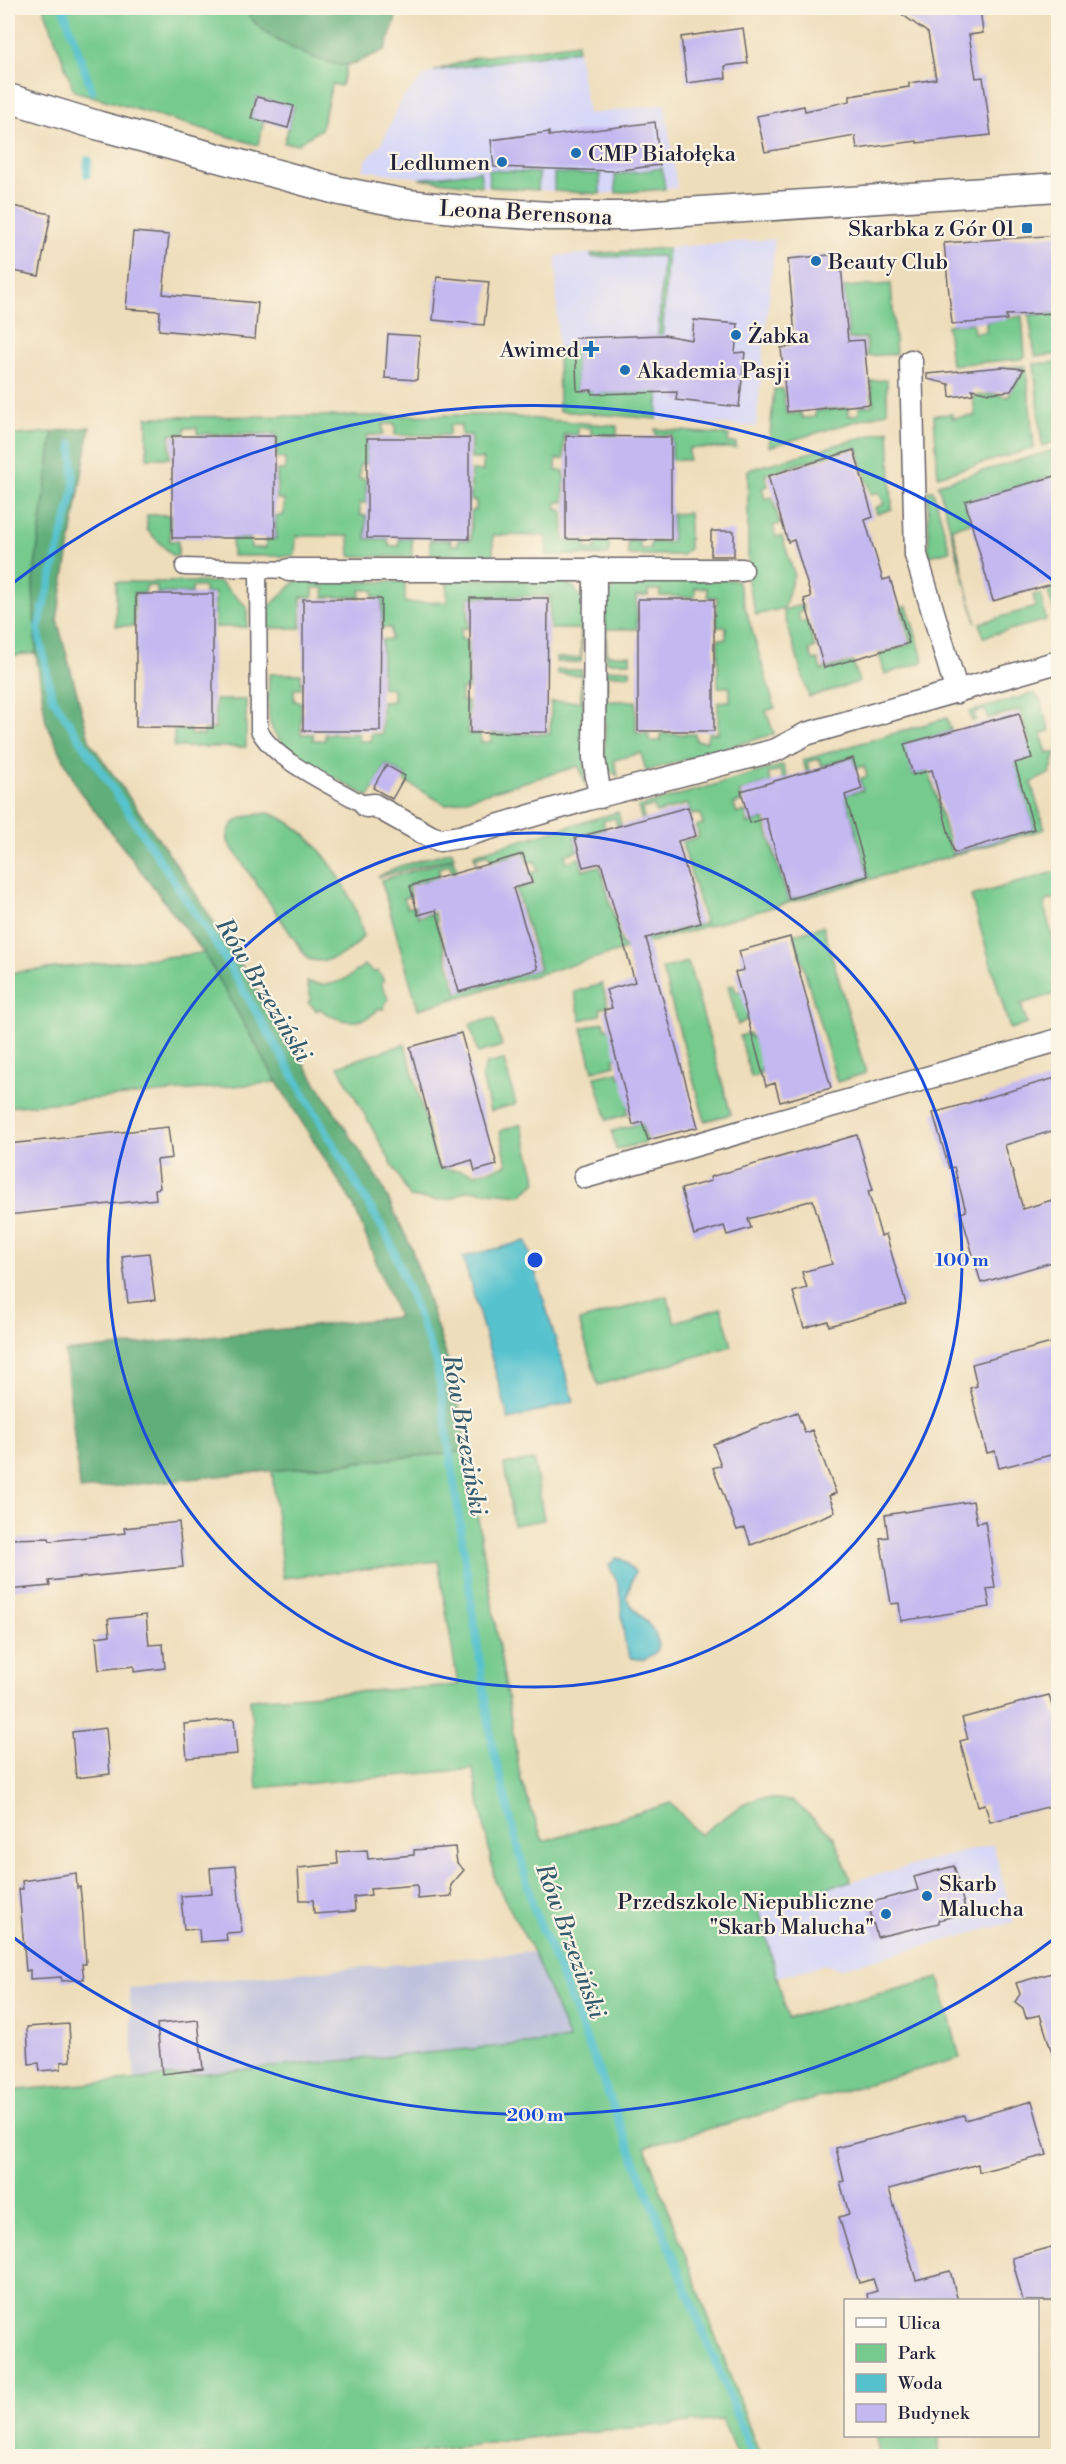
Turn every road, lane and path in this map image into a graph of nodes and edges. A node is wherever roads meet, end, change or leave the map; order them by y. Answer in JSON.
{"nodes":[{"id":1,"x":8,"y":98,"type":"edge"},
{"id":2,"x":1059,"y":187,"type":"edge"},
{"id":3,"x":911,"y":361,"type":"dead end"},
{"id":4,"x":184,"y":567,"type":"dead end"},
{"id":5,"x":258,"y":568,"type":"junction"},
{"id":6,"x":595,"y":569,"type":"junction"},
{"id":7,"x":290,"y":570,"type":"joint"},
{"id":8,"x":742,"y":570,"type":"dead end"},
{"id":9,"x":1059,"y":662,"type":"edge"},
{"id":10,"x":957,"y":692,"type":"junction"},
{"id":11,"x":600,"y":797,"type":"junction"},
{"id":12,"x":366,"y":806,"type":"joint"},
{"id":13,"x":1059,"y":1040,"type":"edge"},
{"id":14,"x":585,"y":1177,"type":"dead end"}],
"edges":[{"from":1,"to":2,"type":"street","name":"Leona Berensona"},
{"from":3,"to":10,"type":"street"},
{"from":4,"to":5,"type":"street"},
{"from":5,"to":7,"type":"street"},
{"from":5,"to":12,"type":"street"},
{"from":6,"to":7,"type":"street"},
{"from":6,"to":8,"type":"street"},
{"from":6,"to":11,"type":"street"},
{"from":9,"to":10,"type":"street"},
{"from":10,"to":11,"type":"street"},
{"from":11,"to":12,"type":"street"},
{"from":13,"to":14,"type":"street"}]}
